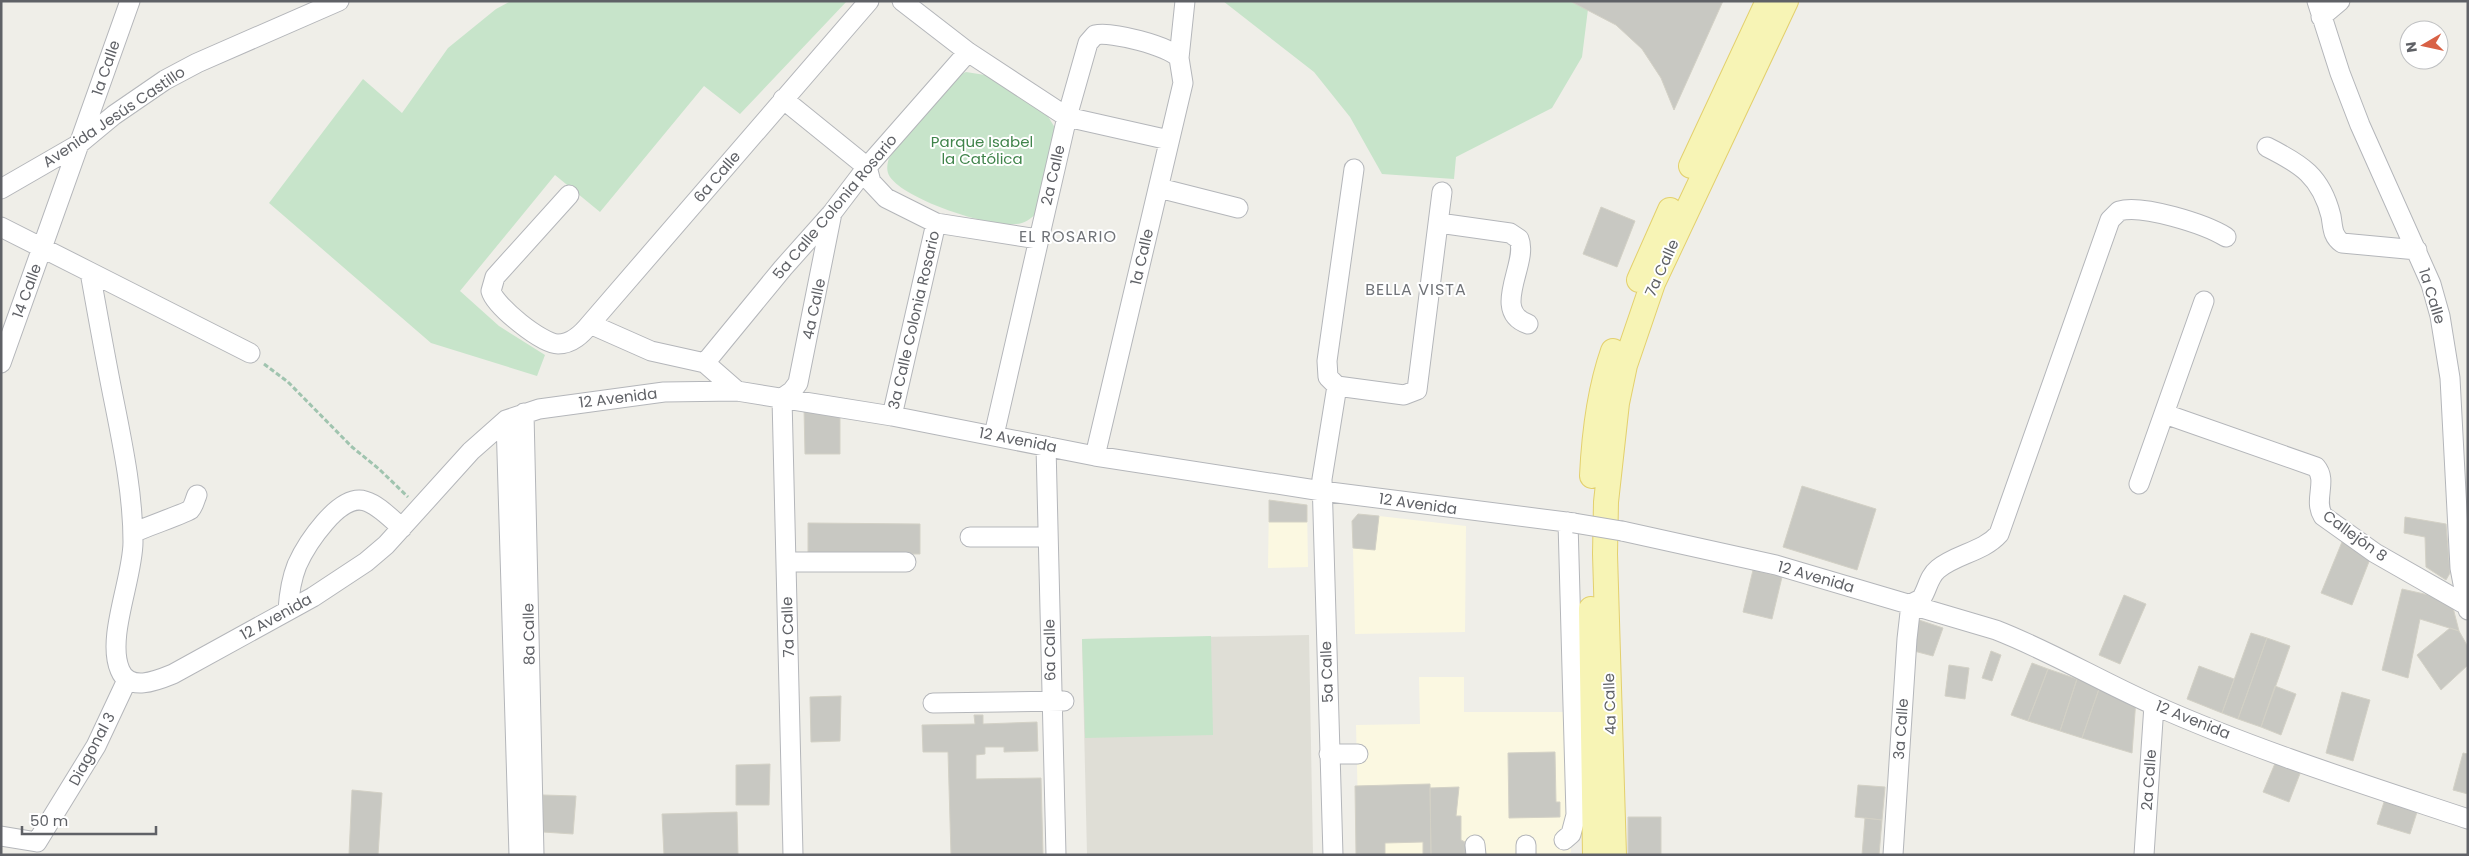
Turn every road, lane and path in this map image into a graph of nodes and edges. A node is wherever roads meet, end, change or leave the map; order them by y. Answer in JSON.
{"nodes":[{"id":1,"x":130,"y":1,"type":"edge"},
{"id":2,"x":339,"y":1,"type":"edge"},
{"id":3,"x":869,"y":1,"type":"edge"},
{"id":4,"x":902,"y":1,"type":"edge"},
{"id":5,"x":1185,"y":1,"type":"edge"},
{"id":6,"x":1768,"y":1,"type":"edge"},
{"id":7,"x":1786,"y":1,"type":"edge"},
{"id":8,"x":2340,"y":1,"type":"edge"},
{"id":9,"x":2319,"y":9,"type":"edge"},
{"id":10,"x":968,"y":52,"type":"junction"},
{"id":11,"x":1180,"y":58,"type":"junction"},
{"id":12,"x":783,"y":99,"type":"junction"},
{"id":13,"x":1067,"y":117,"type":"junction"},
{"id":14,"x":1169,"y":140,"type":"junction"},
{"id":15,"x":79,"y":144,"type":"junction"},
{"id":16,"x":2267,"y":147,"type":"dead end"},
{"id":17,"x":867,"y":167,"type":"junction"},
{"id":18,"x":1354,"y":168,"type":"dead end"},
{"id":19,"x":1159,"y":188,"type":"junction"},
{"id":20,"x":1,"y":190,"type":"edge"},
{"id":21,"x":1442,"y":192,"type":"dead end"},
{"id":22,"x":568,"y":195,"type":"dead end"},
{"id":23,"x":1238,"y":208,"type":"dead end"},
{"id":24,"x":832,"y":213,"type":"junction"},
{"id":25,"x":936,"y":223,"type":"junction"},
{"id":26,"x":1439,"y":223,"type":"junction"},
{"id":27,"x":1,"y":227,"type":"edge"},
{"id":28,"x":2226,"y":237,"type":"dead end"},
{"id":29,"x":1038,"y":239,"type":"junction"},
{"id":30,"x":43,"y":248,"type":"junction"},
{"id":31,"x":2417,"y":250,"type":"junction"},
{"id":32,"x":90,"y":272,"type":"junction"},
{"id":33,"x":2204,"y":302,"type":"dead end"},
{"id":34,"x":590,"y":324,"type":"junction"},
{"id":35,"x":1528,"y":324,"type":"dead end"},
{"id":36,"x":250,"y":353,"type":"joint"},
{"id":37,"x":1,"y":363,"type":"edge"},
{"id":38,"x":705,"y":363,"type":"junction"},
{"id":39,"x":1337,"y":386,"type":"junction"},
{"id":40,"x":737,"y":391,"type":"junction"},
{"id":41,"x":782,"y":398,"type":"junction"},
{"id":42,"x":524,"y":413,"type":"junction"},
{"id":43,"x":2165,"y":414,"type":"junction"},
{"id":44,"x":892,"y":416,"type":"junction"},
{"id":45,"x":506,"y":420,"type":"junction"},
{"id":46,"x":994,"y":435,"type":"junction"},
{"id":47,"x":1052,"y":447,"type":"junction"},
{"id":48,"x":1095,"y":456,"type":"junction"},
{"id":49,"x":2461,"y":483,"type":"edge"},
{"id":50,"x":2139,"y":484,"type":"dead end"},
{"id":51,"x":1322,"y":491,"type":"junction"},
{"id":52,"x":197,"y":494,"type":"dead end"},
{"id":53,"x":420,"y":508,"type":"junction"},
{"id":54,"x":1571,"y":522,"type":"junction"},
{"id":55,"x":402,"y":528,"type":"junction"},
{"id":56,"x":133,"y":533,"type":"junction"},
{"id":57,"x":970,"y":537,"type":"dead end"},
{"id":58,"x":1048,"y":537,"type":"junction"},
{"id":59,"x":1597,"y":554,"type":"junction"},
{"id":60,"x":786,"y":562,"type":"junction"},
{"id":61,"x":906,"y":562,"type":"dead end"},
{"id":62,"x":1055,"y":604,"type":"junction"},
{"id":63,"x":1912,"y":604,"type":"junction"},
{"id":64,"x":2467,"y":607,"type":"edge"},
{"id":65,"x":288,"y":610,"type":"junction"},
{"id":66,"x":127,"y":680,"type":"junction"},
{"id":67,"x":1058,"y":701,"type":"junction"},
{"id":68,"x":933,"y":703,"type":"dead end"},
{"id":69,"x":2154,"y":705,"type":"junction"},
{"id":70,"x":1329,"y":754,"type":"junction"},
{"id":71,"x":1358,"y":754,"type":"dead end"},
{"id":72,"x":2468,"y":819,"type":"edge"},
{"id":73,"x":1,"y":836,"type":"edge"},
{"id":74,"x":1564,"y":840,"type":"dead end"},
{"id":75,"x":1333,"y":854,"type":"edge"},
{"id":76,"x":519,"y":855,"type":"edge"},
{"id":77,"x":534,"y":855,"type":"edge"},
{"id":78,"x":793,"y":855,"type":"edge"},
{"id":79,"x":1056,"y":855,"type":"edge"},
{"id":80,"x":1066,"y":855,"type":"edge"},
{"id":81,"x":1595,"y":855,"type":"edge"},
{"id":82,"x":1614,"y":855,"type":"edge"},
{"id":83,"x":1894,"y":855,"type":"edge"},
{"id":84,"x":2144,"y":855,"type":"edge"}],
"edges":[{"from":1,"to":15,"type":"street","name":"1a Calle"},
{"from":2,"to":15,"type":"street","name":"Avenida Jesús Castillo"},
{"from":3,"to":12,"type":"street","name":"6a Calle"},
{"from":4,"to":10,"type":"street"},
{"from":5,"to":11,"type":"street","name":"1a Calle"},
{"from":6,"to":59,"type":"main road","name":"7a Calle"},
{"from":7,"to":59,"type":"main road","name":"7a Calle"},
{"from":8,"to":9,"type":"street"},
{"from":9,"to":31,"type":"street","name":"1a Calle"},
{"from":10,"to":13,"type":"street"},
{"from":10,"to":17,"type":"street","name":"5a Calle Colonia Rosario"},
{"from":11,"to":13,"type":"street","name":"2a Calle"},
{"from":11,"to":14,"type":"street","name":"1a Calle"},
{"from":12,"to":17,"type":"street"},
{"from":12,"to":34,"type":"street","name":"6a Calle"},
{"from":13,"to":14,"type":"street"},
{"from":13,"to":29,"type":"street","name":"2a Calle"},
{"from":14,"to":19,"type":"street","name":"1a Calle"},
{"from":15,"to":20,"type":"street","name":"Avenida Jesús Castillo"},
{"from":15,"to":30,"type":"street","name":"1a Calle"},
{"from":16,"to":31,"type":"street"},
{"from":17,"to":24,"type":"street","name":"5a Calle Colonia Rosario"},
{"from":17,"to":25,"type":"street"},
{"from":18,"to":39,"type":"street"},
{"from":19,"to":23,"type":"street"},
{"from":19,"to":48,"type":"street","name":"1a Calle"},
{"from":21,"to":26,"type":"street"},
{"from":22,"to":34,"type":"street","name":"6a Calle"},
{"from":24,"to":38,"type":"street","name":"5a Calle Colonia Rosario"},
{"from":24,"to":41,"type":"street","name":"4a Calle"},
{"from":25,"to":29,"type":"street"},
{"from":25,"to":44,"type":"street","name":"3a Calle Colonia Rosario"},
{"from":26,"to":35,"type":"street"},
{"from":26,"to":39,"type":"street"},
{"from":27,"to":30,"type":"street"},
{"from":28,"to":63,"type":"street"},
{"from":29,"to":46,"type":"street","name":"2a Calle"},
{"from":30,"to":32,"type":"street"},
{"from":30,"to":37,"type":"street","name":"14 Calle"},
{"from":31,"to":49,"type":"street","name":"1a Calle"},
{"from":32,"to":36,"type":"street"},
{"from":32,"to":56,"type":"street"},
{"from":33,"to":43,"type":"street"},
{"from":34,"to":38,"type":"street"},
{"from":36,"to":53,"type":"path"},
{"from":38,"to":40,"type":"street"},
{"from":39,"to":51,"type":"street","name":"5a Calle"},
{"from":40,"to":41,"type":"street","name":"12 Avenida"},
{"from":40,"to":42,"type":"street","name":"12 Avenida"},
{"from":41,"to":44,"type":"street","name":"12 Avenida"},
{"from":41,"to":60,"type":"street","name":"7a Calle"},
{"from":42,"to":45,"type":"street","name":"12 Avenida"},
{"from":42,"to":77,"type":"street","name":"8a Calle"},
{"from":43,"to":50,"type":"street"},
{"from":43,"to":64,"type":"street","name":"Callejón 8"},
{"from":44,"to":46,"type":"street","name":"12 Avenida"},
{"from":45,"to":53,"type":"street","name":"12 Avenida"},
{"from":45,"to":76,"type":"street","name":"8a Calle"},
{"from":46,"to":47,"type":"street","name":"12 Avenida"},
{"from":47,"to":48,"type":"street","name":"12 Avenida"},
{"from":47,"to":58,"type":"street","name":"6a Calle"},
{"from":47,"to":62,"type":"street","name":"6a Calle"},
{"from":48,"to":51,"type":"street","name":"12 Avenida"},
{"from":49,"to":64,"type":"street","name":"1a Calle"},
{"from":51,"to":54,"type":"street","name":"12 Avenida"},
{"from":51,"to":70,"type":"street","name":"5a Calle"},
{"from":52,"to":56,"type":"street"},
{"from":53,"to":55,"type":"street","name":"12 Avenida"},
{"from":54,"to":63,"type":"street","name":"12 Avenida","bridge":true},
{"from":54,"to":74,"type":"street"},
{"from":55,"to":65,"type":"street","name":"12 Avenida"},
{"from":55,"to":65,"type":"street"},
{"from":56,"to":66,"type":"street"},
{"from":57,"to":58,"type":"street"},
{"from":58,"to":62,"type":"street","name":"6a Calle"},
{"from":59,"to":81,"type":"main road","name":"4a Calle"},
{"from":59,"to":82,"type":"main road","name":"4a Calle"},
{"from":60,"to":61,"type":"street"},
{"from":60,"to":78,"type":"street","name":"7a Calle"},
{"from":62,"to":67,"type":"street","name":"6a Calle"},
{"from":63,"to":69,"type":"street","name":"12 Avenida"},
{"from":63,"to":83,"type":"street","name":"3a Calle"},
{"from":65,"to":66,"type":"street","name":"12 Avenida"},
{"from":66,"to":73,"type":"street","name":"Diagonal 3"},
{"from":67,"to":68,"type":"street"},
{"from":67,"to":79,"type":"street","name":"6a Calle"},
{"from":67,"to":80,"type":"street","name":"6a Calle"},
{"from":69,"to":72,"type":"street","name":"12 Avenida"},
{"from":69,"to":84,"type":"street","name":"2a Calle"},
{"from":70,"to":71,"type":"street"},
{"from":70,"to":75,"type":"street","name":"5a Calle"}]}
